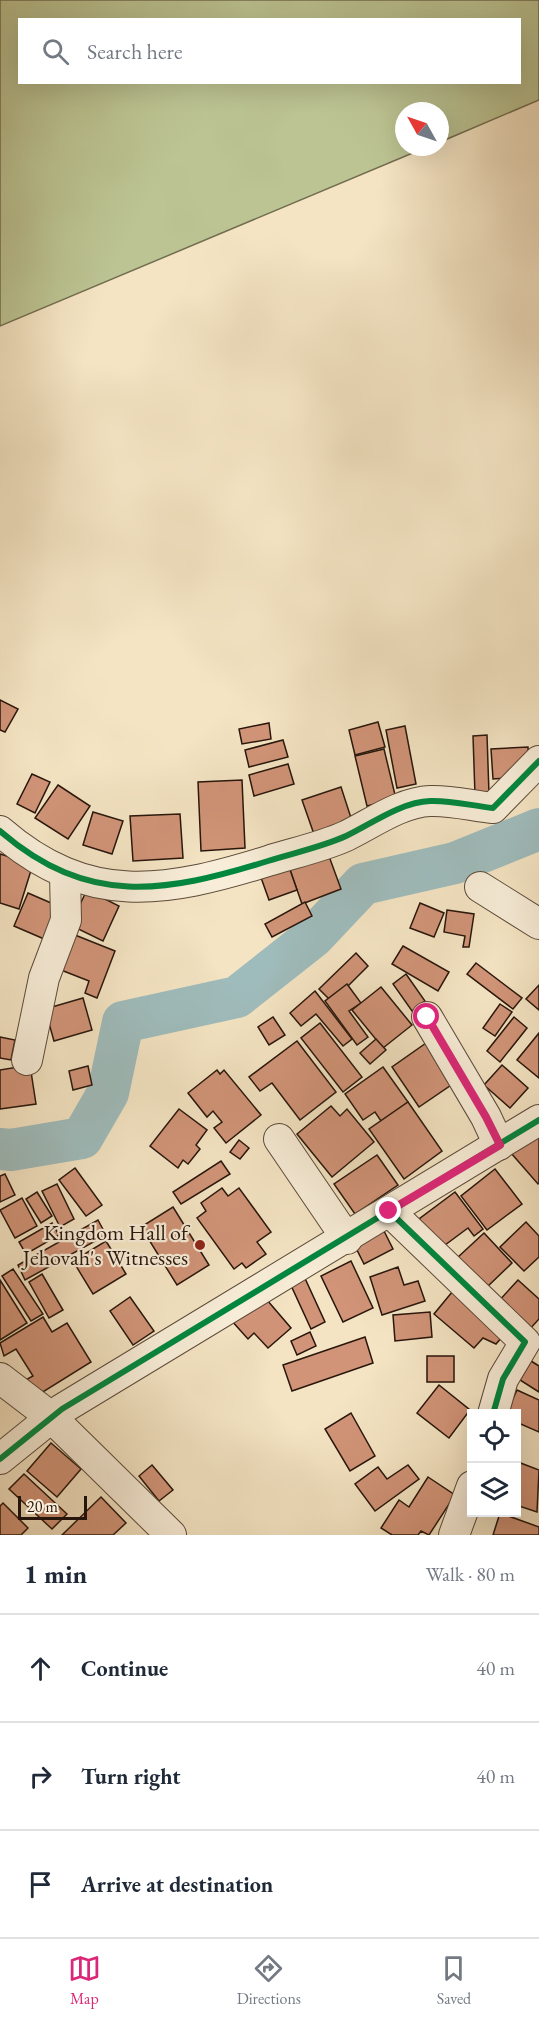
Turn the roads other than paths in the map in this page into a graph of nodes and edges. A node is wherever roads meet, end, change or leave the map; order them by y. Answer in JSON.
{"nodes":[{"id":1,"x":539,"y":761,"type":"edge"},
{"id":2,"x":0,"y":831,"type":"edge"},
{"id":3,"x":65,"y":874,"type":"junction"},
{"id":4,"x":480,"y":887,"type":"dead end"},
{"id":5,"x":539,"y":924,"type":"edge"},
{"id":6,"x":427,"y":1017,"type":"dead end"},
{"id":7,"x":27,"y":1060,"type":"dead end"},
{"id":8,"x":539,"y":1120,"type":"edge"},
{"id":9,"x":279,"y":1139,"type":"dead end"},
{"id":10,"x":500,"y":1145,"type":"junction"},
{"id":11,"x":389,"y":1211,"type":"junction"},
{"id":12,"x":347,"y":1239,"type":"junction"},
{"id":13,"x":0,"y":1377,"type":"edge"},
{"id":14,"x":494,"y":1409,"type":"edge"},
{"id":15,"x":51,"y":1417,"type":"junction"},
{"id":16,"x":0,"y":1459,"type":"edge"},
{"id":17,"x":467,"y":1497,"type":"edge"},
{"id":18,"x":171,"y":1535,"type":"edge"},
{"id":19,"x":454,"y":1535,"type":"edge"}],
"edges":[{"from":1,"to":3,"type":"street"},
{"from":2,"to":3,"type":"street"},
{"from":3,"to":7,"type":"street"},
{"from":4,"to":5,"type":"street"},
{"from":6,"to":10,"type":"street"},
{"from":8,"to":10,"type":"street"},
{"from":9,"to":12,"type":"street"},
{"from":10,"to":11,"type":"street"},
{"from":11,"to":12,"type":"street"},
{"from":11,"to":14,"type":"street"},
{"from":12,"to":15,"type":"street"},
{"from":13,"to":15,"type":"street"},
{"from":15,"to":16,"type":"street"},
{"from":15,"to":18,"type":"street"},
{"from":17,"to":19,"type":"street"}]}
